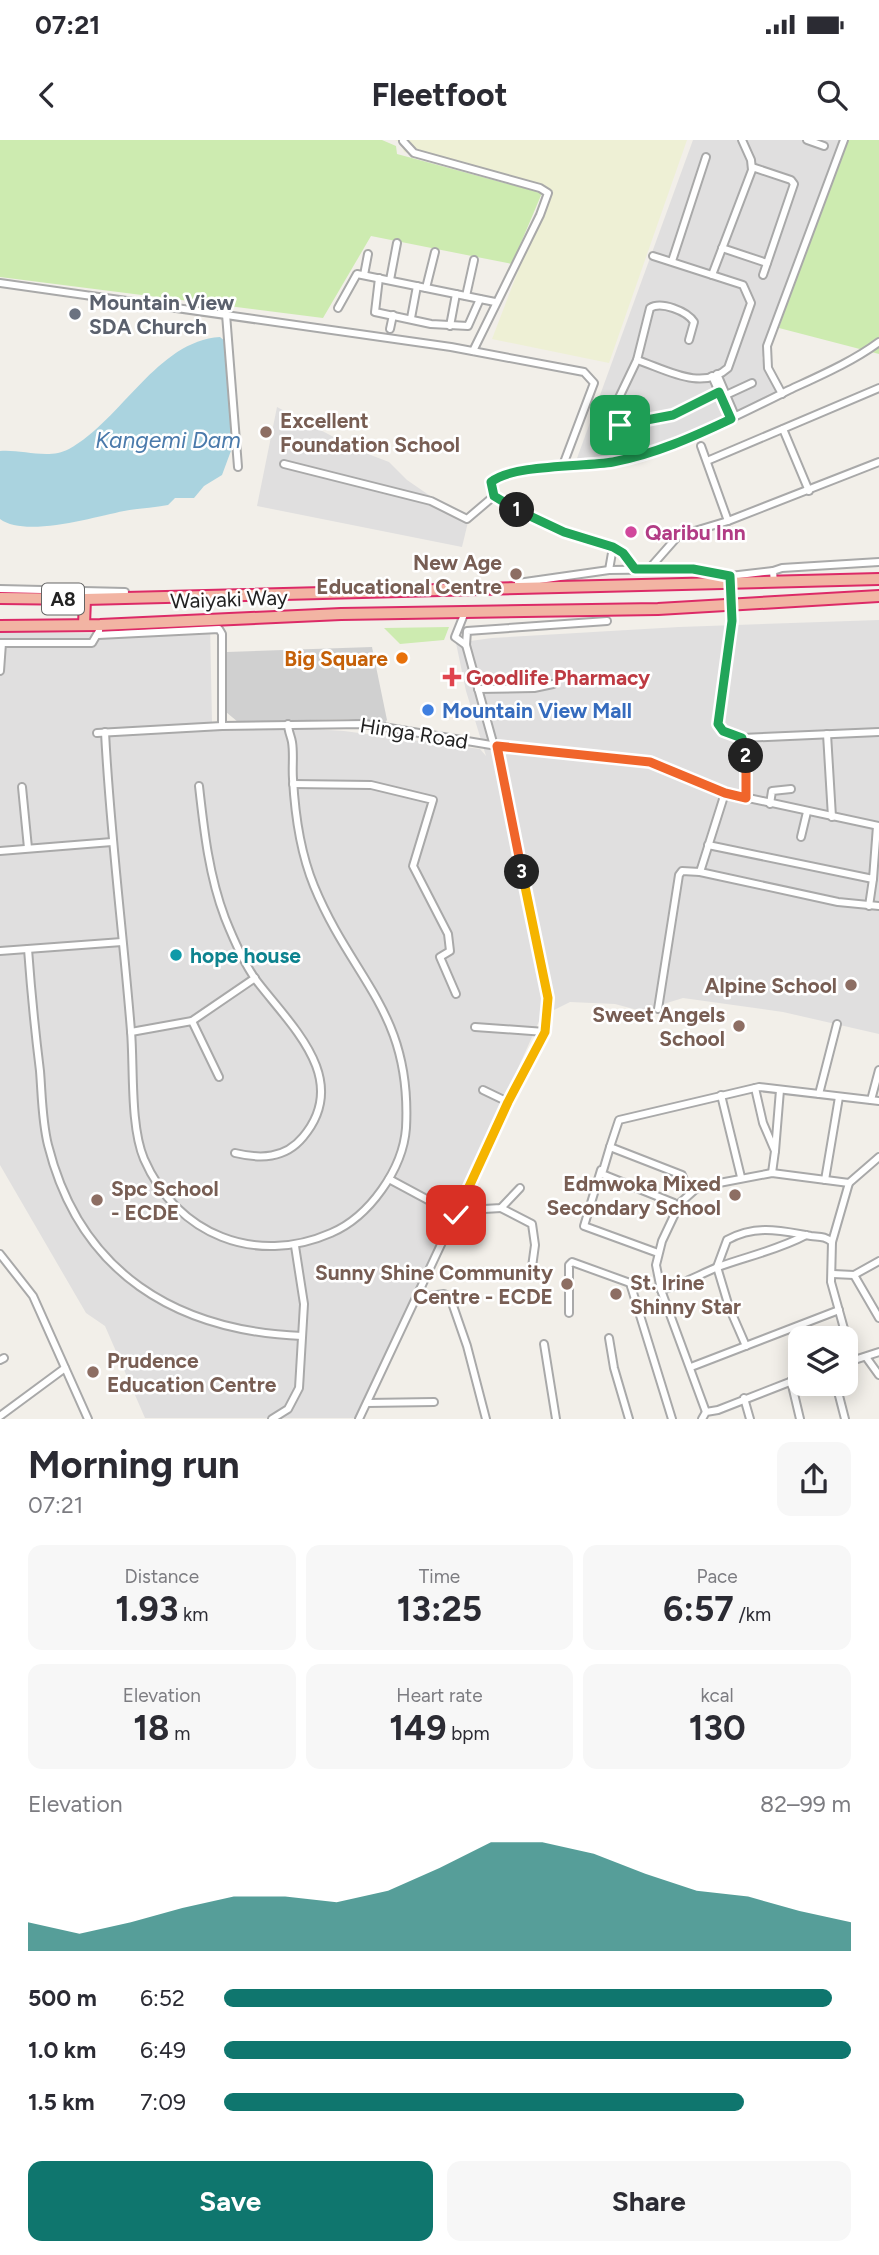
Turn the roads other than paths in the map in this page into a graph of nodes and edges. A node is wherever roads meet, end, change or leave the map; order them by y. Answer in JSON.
{"nodes":[{"id":1,"x":742,"y":140,"type":"edge"},
{"id":2,"x":807,"y":140,"type":"edge"},
{"id":3,"x":844,"y":140,"type":"edge"},
{"id":4,"x":403,"y":141,"type":"edge"},
{"id":5,"x":824,"y":146,"type":"dead end"},
{"id":6,"x":706,"y":157,"type":"dead end"},
{"id":7,"x":752,"y":167,"type":"junction"},
{"id":8,"x":397,"y":243,"type":"dead end"},
{"id":9,"x":722,"y":248,"type":"junction"},
{"id":10,"x":435,"y":252,"type":"dead end"},
{"id":11,"x":368,"y":254,"type":"dead end"},
{"id":12,"x":653,"y":256,"type":"dead end"},
{"id":13,"x":474,"y":260,"type":"dead end"},
{"id":14,"x":671,"y":261,"type":"junction"},
{"id":15,"x":767,"y":263,"type":"junction"},
{"id":16,"x":364,"y":275,"type":"junction"},
{"id":17,"x":712,"y":275,"type":"junction"},
{"id":18,"x":763,"y":275,"type":"dead end"},
{"id":19,"x":379,"y":278,"type":"junction"},
{"id":20,"x":390,"y":281,"type":"junction"},
{"id":21,"x":0,"y":283,"type":"edge"},
{"id":22,"x":417,"y":286,"type":"junction"},
{"id":23,"x":426,"y":288,"type":"junction"},
{"id":24,"x":456,"y":294,"type":"junction"},
{"id":25,"x":466,"y":296,"type":"junction"},
{"id":26,"x":480,"y":299,"type":"junction"},
{"id":27,"x":495,"y":302,"type":"junction"},
{"id":28,"x":338,"y":308,"type":"dead end"},
{"id":29,"x":226,"y":314,"type":"junction"},
{"id":30,"x":393,"y":315,"type":"junction"},
{"id":31,"x":411,"y":318,"type":"junction"},
{"id":32,"x":431,"y":324,"type":"junction"},
{"id":33,"x":450,"y":326,"type":"junction"},
{"id":34,"x":390,"y":329,"type":"dead end"},
{"id":35,"x":429,"y":333,"type":"dead end"},
{"id":36,"x":689,"y":340,"type":"dead end"},
{"id":37,"x":879,"y":342,"type":"edge"},
{"id":38,"x":473,"y":351,"type":"junction"},
{"id":39,"x":637,"y":360,"type":"junction"},
{"id":40,"x":715,"y":375,"type":"junction"},
{"id":41,"x":752,"y":383,"type":"dead end"},
{"id":42,"x":879,"y":388,"type":"edge"},
{"id":43,"x":723,"y":393,"type":"junction"},
{"id":44,"x":782,"y":394,"type":"junction"},
{"id":45,"x":733,"y":418,"type":"junction"},
{"id":46,"x":620,"y":425,"type":"junction"},
{"id":47,"x":608,"y":428,"type":"dead end"},
{"id":48,"x":783,"y":429,"type":"junction"},
{"id":49,"x":701,"y":446,"type":"dead end"},
{"id":50,"x":707,"y":461,"type":"junction"},
{"id":51,"x":879,"y":462,"type":"edge"},
{"id":52,"x":284,"y":464,"type":"dead end"},
{"id":53,"x":563,"y":465,"type":"junction"},
{"id":54,"x":238,"y":467,"type":"dead end"},
{"id":55,"x":809,"y":491,"type":"junction"},
{"id":56,"x":494,"y":496,"type":"junction"},
{"id":57,"x":728,"y":521,"type":"junction"},
{"id":58,"x":613,"y":547,"type":"junction"},
{"id":59,"x":879,"y":562,"type":"edge"},
{"id":60,"x":635,"y":569,"type":"junction"},
{"id":61,"x":649,"y":569,"type":"junction"},
{"id":62,"x":609,"y":570,"type":"junction"},
{"id":63,"x":773,"y":577,"type":"junction"},
{"id":64,"x":879,"y":579,"type":"edge"},
{"id":65,"x":731,"y":580,"type":"junction"},
{"id":66,"x":488,"y":588,"type":"junction"},
{"id":67,"x":0,"y":589,"type":"edge"},
{"id":68,"x":125,"y":592,"type":"dead end"},
{"id":69,"x":879,"y":596,"type":"edge"},
{"id":70,"x":0,"y":598,"type":"edge"},
{"id":71,"x":85,"y":599,"type":"junction"},
{"id":72,"x":733,"y":604,"type":"junction"},
{"id":73,"x":466,"y":612,"type":"junction"},
{"id":74,"x":607,"y":621,"type":"dead end"},
{"id":75,"x":205,"y":623,"type":"junction"},
{"id":76,"x":84,"y":625,"type":"junction"},
{"id":77,"x":0,"y":626,"type":"edge"},
{"id":78,"x":99,"y":630,"type":"junction"},
{"id":79,"x":467,"y":631,"type":"junction"},
{"id":80,"x":1,"y":643,"type":"edge"},
{"id":81,"x":466,"y":645,"type":"junction"},
{"id":82,"x":0,"y":671,"type":"edge"},
{"id":83,"x":553,"y":684,"type":"dead end"},
{"id":84,"x":478,"y":689,"type":"junction"},
{"id":85,"x":288,"y":724,"type":"junction"},
{"id":86,"x":222,"y":726,"type":"junction"},
{"id":87,"x":105,"y":732,"type":"junction"},
{"id":88,"x":879,"y":732,"type":"edge"},
{"id":89,"x":97,"y":733,"type":"dead end"},
{"id":90,"x":827,"y":734,"type":"junction"},
{"id":91,"x":742,"y":738,"type":"junction"},
{"id":92,"x":495,"y":746,"type":"junction"},
{"id":93,"x":293,"y":784,"type":"junction"},
{"id":94,"x":199,"y":786,"type":"dead end"},
{"id":95,"x":22,"y":787,"type":"dead end"},
{"id":96,"x":791,"y":789,"type":"dead end"},
{"id":97,"x":725,"y":793,"type":"junction"},
{"id":98,"x":746,"y":798,"type":"junction"},
{"id":99,"x":770,"y":804,"type":"junction"},
{"id":100,"x":807,"y":812,"type":"junction"},
{"id":101,"x":832,"y":817,"type":"junction"},
{"id":102,"x":878,"y":826,"type":"edge"},
{"id":103,"x":801,"y":837,"type":"dead end"},
{"id":104,"x":112,"y":842,"type":"junction"},
{"id":105,"x":709,"y":845,"type":"junction"},
{"id":106,"x":28,"y":848,"type":"junction"},
{"id":107,"x":0,"y":851,"type":"edge"},
{"id":108,"x":700,"y":872,"type":"junction"},
{"id":109,"x":873,"y":879,"type":"junction"},
{"id":110,"x":869,"y":906,"type":"junction"},
{"id":111,"x":879,"y":906,"type":"edge"},
{"id":112,"x":122,"y":942,"type":"junction"},
{"id":113,"x":28,"y":949,"type":"junction"},
{"id":114,"x":0,"y":951,"type":"edge"},
{"id":115,"x":255,"y":978,"type":"junction"},
{"id":116,"x":456,"y":994,"type":"dead end"},
{"id":117,"x":658,"y":1009,"type":"dead end"},
{"id":118,"x":192,"y":1021,"type":"junction"},
{"id":119,"x":838,"y":1024,"type":"dead end"},
{"id":120,"x":475,"y":1027,"type":"dead end"},
{"id":121,"x":131,"y":1032,"type":"junction"},
{"id":122,"x":545,"y":1032,"type":"junction"},
{"id":123,"x":879,"y":1070,"type":"edge"},
{"id":124,"x":219,"y":1077,"type":"dead end"},
{"id":125,"x":755,"y":1088,"type":"junction"},
{"id":126,"x":483,"y":1090,"type":"dead end"},
{"id":127,"x":780,"y":1090,"type":"junction"},
{"id":128,"x":819,"y":1094,"type":"junction"},
{"id":129,"x":721,"y":1095,"type":"junction"},
{"id":130,"x":839,"y":1097,"type":"junction"},
{"id":131,"x":875,"y":1101,"type":"edge"},
{"id":132,"x":508,"y":1102,"type":"junction"},
{"id":133,"x":610,"y":1147,"type":"junction"},
{"id":134,"x":775,"y":1151,"type":"junction"},
{"id":135,"x":235,"y":1153,"type":"dead end"},
{"id":136,"x":879,"y":1157,"type":"edge"},
{"id":137,"x":601,"y":1170,"type":"junction"},
{"id":138,"x":772,"y":1173,"type":"junction"},
{"id":139,"x":741,"y":1177,"type":"junction"},
{"id":140,"x":388,"y":1179,"type":"junction"},
{"id":141,"x":825,"y":1180,"type":"junction"},
{"id":142,"x":849,"y":1183,"type":"junction"},
{"id":143,"x":520,"y":1188,"type":"dead end"},
{"id":144,"x":689,"y":1193,"type":"junction"},
{"id":145,"x":461,"y":1204,"type":"junction"},
{"id":146,"x":501,"y":1208,"type":"junction"},
{"id":147,"x":677,"y":1209,"type":"junction"},
{"id":148,"x":456,"y":1215,"type":"junction"},
{"id":149,"x":806,"y":1235,"type":"junction"},
{"id":150,"x":832,"y":1242,"type":"junction"},
{"id":151,"x":295,"y":1246,"type":"junction"},
{"id":152,"x":658,"y":1253,"type":"junction"},
{"id":153,"x":1,"y":1256,"type":"edge"},
{"id":154,"x":879,"y":1261,"type":"edge"},
{"id":155,"x":532,"y":1267,"type":"dead end"},
{"id":156,"x":717,"y":1267,"type":"junction"},
{"id":157,"x":832,"y":1275,"type":"junction"},
{"id":158,"x":854,"y":1275,"type":"junction"},
{"id":159,"x":661,"y":1290,"type":"junction"},
{"id":160,"x":418,"y":1298,"type":"junction"},
{"id":161,"x":839,"y":1310,"type":"junction"},
{"id":162,"x":569,"y":1314,"type":"dead end"},
{"id":163,"x":879,"y":1318,"type":"edge"},
{"id":164,"x":842,"y":1326,"type":"edge"},
{"id":165,"x":302,"y":1336,"type":"junction"},
{"id":166,"x":609,"y":1338,"type":"dead end"},
{"id":167,"x":544,"y":1344,"type":"dead end"},
{"id":168,"x":746,"y":1346,"type":"junction"},
{"id":169,"x":879,"y":1352,"type":"edge"},
{"id":170,"x":866,"y":1357,"type":"junction"},
{"id":171,"x":858,"y":1359,"type":"edge"},
{"id":172,"x":691,"y":1367,"type":"junction"},
{"id":173,"x":65,"y":1368,"type":"junction"},
{"id":174,"x":879,"y":1376,"type":"edge"},
{"id":175,"x":788,"y":1382,"type":"edge"},
{"id":176,"x":795,"y":1396,"type":"edge"},
{"id":177,"x":839,"y":1396,"type":"edge"},
{"id":178,"x":744,"y":1398,"type":"junction"},
{"id":179,"x":434,"y":1402,"type":"dead end"},
{"id":180,"x":367,"y":1403,"type":"junction"},
{"id":181,"x":718,"y":1410,"type":"junction"},
{"id":182,"x":704,"y":1415,"type":"edge"},
{"id":183,"x":0,"y":1416,"type":"edge"},
{"id":184,"x":88,"y":1419,"type":"edge"},
{"id":185,"x":272,"y":1419,"type":"edge"},
{"id":186,"x":359,"y":1419,"type":"edge"},
{"id":187,"x":486,"y":1419,"type":"edge"},
{"id":188,"x":556,"y":1419,"type":"edge"},
{"id":189,"x":629,"y":1419,"type":"edge"},
{"id":190,"x":672,"y":1419,"type":"edge"},
{"id":191,"x":719,"y":1419,"type":"edge"},
{"id":192,"x":750,"y":1419,"type":"edge"},
{"id":193,"x":800,"y":1419,"type":"edge"},
{"id":194,"x":845,"y":1419,"type":"edge"}],
"edges":[{"from":1,"to":7,"type":"street"},
{"from":2,"to":5,"type":"street"},
{"from":3,"to":44,"type":"street"},
{"from":4,"to":27,"type":"street"},
{"from":6,"to":14,"type":"street"},
{"from":7,"to":9,"type":"street"},
{"from":7,"to":15,"type":"street"},
{"from":8,"to":20,"type":"street"},
{"from":9,"to":15,"type":"street"},
{"from":9,"to":17,"type":"street"},
{"from":10,"to":23,"type":"street"},
{"from":11,"to":16,"type":"street"},
{"from":12,"to":14,"type":"street"},
{"from":13,"to":25,"type":"street"},
{"from":14,"to":17,"type":"street"},
{"from":15,"to":18,"type":"street"},
{"from":16,"to":19,"type":"street"},
{"from":16,"to":28,"type":"street"},
{"from":17,"to":40,"type":"street"},
{"from":19,"to":20,"type":"street"},
{"from":19,"to":30,"type":"street"},
{"from":20,"to":22,"type":"street"},
{"from":21,"to":29,"type":"street"},
{"from":22,"to":23,"type":"street"},
{"from":22,"to":31,"type":"street"},
{"from":23,"to":24,"type":"street"},
{"from":24,"to":25,"type":"street"},
{"from":24,"to":33,"type":"street"},
{"from":25,"to":26,"type":"street"},
{"from":26,"to":27,"type":"street"},
{"from":26,"to":33,"type":"street"},
{"from":27,"to":38,"type":"street"},
{"from":29,"to":38,"type":"street"},
{"from":29,"to":54,"type":"street"},
{"from":30,"to":31,"type":"street"},
{"from":30,"to":34,"type":"street"},
{"from":31,"to":32,"type":"street"},
{"from":32,"to":33,"type":"street"},
{"from":32,"to":35,"type":"street"},
{"from":36,"to":39,"type":"street"},
{"from":37,"to":44,"type":"street"},
{"from":38,"to":53,"type":"street"},
{"from":39,"to":40,"type":"street"},
{"from":39,"to":46,"type":"street"},
{"from":40,"to":43,"type":"street"},
{"from":41,"to":43,"type":"street"},
{"from":42,"to":48,"type":"street"},
{"from":43,"to":45,"type":"street"},
{"from":43,"to":46,"type":"street"},
{"from":44,"to":45,"type":"street"},
{"from":45,"to":53,"type":"street"},
{"from":46,"to":47,"type":"street"},
{"from":48,"to":50,"type":"street"},
{"from":48,"to":55,"type":"street"},
{"from":49,"to":50,"type":"street"},
{"from":50,"to":57,"type":"street"},
{"from":51,"to":55,"type":"street"},
{"from":52,"to":56,"type":"street"},
{"from":53,"to":56,"type":"street"},
{"from":55,"to":57,"type":"street"},
{"from":56,"to":58,"type":"street"},
{"from":57,"to":61,"type":"street"},
{"from":58,"to":60,"type":"street"},
{"from":58,"to":62,"type":"street"},
{"from":59,"to":63,"type":"street"},
{"from":60,"to":61,"type":"street"},
{"from":60,"to":62,"type":"street"},
{"from":61,"to":65,"type":"street"},
{"from":62,"to":66,"type":"street"},
{"from":63,"to":64,"type":"highway","name":"Waiyaki Way","number":"A8"},
{"from":63,"to":65,"type":"highway","name":"Waiyaki Way","number":"A8"},
{"from":65,"to":66,"type":"highway","name":"Waiyaki Way","number":"A8"},
{"from":65,"to":72,"type":"street"},
{"from":66,"to":71,"type":"highway","name":"Waiyaki Way","number":"A8"},
{"from":67,"to":68,"type":"street"},
{"from":69,"to":72,"type":"highway","name":"Waiyaki Way","number":"A8"},
{"from":70,"to":71,"type":"highway","name":"Waiyaki Way","number":"A8"},
{"from":71,"to":76,"type":"highway"},
{"from":72,"to":73,"type":"highway","name":"Waiyaki Way","number":"A8"},
{"from":72,"to":91,"type":"street"},
{"from":73,"to":75,"type":"highway","name":"Waiyaki Way","number":"A8"},
{"from":73,"to":79,"type":"street"},
{"from":73,"to":81,"type":"street"},
{"from":74,"to":79,"type":"street"},
{"from":75,"to":78,"type":"highway","name":"Waiyaki Way","number":"A8"},
{"from":75,"to":86,"type":"street"},
{"from":76,"to":77,"type":"highway","name":"Waiyaki Way","number":"A8"},
{"from":76,"to":78,"type":"highway","name":"Waiyaki Way","number":"A8"},
{"from":78,"to":80,"type":"street"},
{"from":79,"to":81,"type":"street"},
{"from":80,"to":82,"type":"street"},
{"from":81,"to":84,"type":"street"},
{"from":83,"to":84,"type":"street"},
{"from":84,"to":92,"type":"street"},
{"from":85,"to":86,"type":"street","name":"Hinga Road"},
{"from":85,"to":92,"type":"street","name":"Hinga Road"},
{"from":85,"to":93,"type":"street"},
{"from":86,"to":87,"type":"street","name":"Hinga Road"},
{"from":87,"to":89,"type":"street","name":"Hinga Road"},
{"from":87,"to":104,"type":"street"},
{"from":88,"to":90,"type":"street"},
{"from":90,"to":91,"type":"street"},
{"from":90,"to":101,"type":"street"},
{"from":91,"to":98,"type":"street"},
{"from":92,"to":97,"type":"street","name":"Hinga Road"},
{"from":92,"to":122,"type":"street"},
{"from":93,"to":116,"type":"street"},
{"from":93,"to":140,"type":"street"},
{"from":94,"to":115,"type":"street"},
{"from":95,"to":106,"type":"street"},
{"from":96,"to":99,"type":"street"},
{"from":97,"to":98,"type":"street","name":"Hinga Road"},
{"from":97,"to":105,"type":"street"},
{"from":98,"to":99,"type":"street","name":"Hinga Road"},
{"from":99,"to":100,"type":"street","name":"Hinga Road"},
{"from":100,"to":101,"type":"street","name":"Hinga Road"},
{"from":100,"to":103,"type":"street"},
{"from":101,"to":102,"type":"street","name":"Hinga Road"},
{"from":102,"to":109,"type":"street"},
{"from":104,"to":106,"type":"street"},
{"from":104,"to":112,"type":"street"},
{"from":105,"to":108,"type":"street"},
{"from":105,"to":109,"type":"street"},
{"from":106,"to":107,"type":"street"},
{"from":108,"to":110,"type":"street"},
{"from":108,"to":117,"type":"street"},
{"from":109,"to":110,"type":"street"},
{"from":110,"to":111,"type":"street"},
{"from":112,"to":113,"type":"street"},
{"from":112,"to":121,"type":"street"},
{"from":113,"to":114,"type":"street"},
{"from":113,"to":165,"type":"street"},
{"from":115,"to":118,"type":"street"},
{"from":115,"to":135,"type":"street"},
{"from":118,"to":121,"type":"street"},
{"from":118,"to":124,"type":"street"},
{"from":119,"to":128,"type":"street"},
{"from":120,"to":122,"type":"street"},
{"from":121,"to":151,"type":"street"},
{"from":122,"to":132,"type":"street"},
{"from":123,"to":131,"type":"street"},
{"from":125,"to":127,"type":"street"},
{"from":125,"to":129,"type":"street"},
{"from":125,"to":134,"type":"street"},
{"from":126,"to":132,"type":"street"},
{"from":127,"to":128,"type":"street"},
{"from":127,"to":134,"type":"street"},
{"from":128,"to":130,"type":"street"},
{"from":129,"to":133,"type":"street"},
{"from":129,"to":139,"type":"street"},
{"from":130,"to":131,"type":"street"},
{"from":130,"to":141,"type":"street"},
{"from":132,"to":145,"type":"street"},
{"from":133,"to":137,"type":"street"},
{"from":133,"to":144,"type":"street"},
{"from":134,"to":138,"type":"street"},
{"from":136,"to":142,"type":"street"},
{"from":137,"to":147,"type":"street"},
{"from":137,"to":152,"type":"street"},
{"from":138,"to":139,"type":"street"},
{"from":138,"to":141,"type":"street"},
{"from":139,"to":144,"type":"street"},
{"from":140,"to":148,"type":"street"},
{"from":140,"to":151,"type":"street"},
{"from":141,"to":142,"type":"street"},
{"from":142,"to":150,"type":"street"},
{"from":143,"to":146,"type":"street"},
{"from":144,"to":147,"type":"street"},
{"from":145,"to":146,"type":"street"},
{"from":145,"to":148,"type":"street"},
{"from":146,"to":155,"type":"street"},
{"from":147,"to":152,"type":"street"},
{"from":148,"to":160,"type":"street"},
{"from":149,"to":150,"type":"street"},
{"from":149,"to":156,"type":"street"},
{"from":149,"to":156,"type":"street"},
{"from":150,"to":157,"type":"street"},
{"from":151,"to":165,"type":"street"},
{"from":152,"to":159,"type":"street"},
{"from":153,"to":173,"type":"street"},
{"from":154,"to":158,"type":"street"},
{"from":156,"to":159,"type":"street"},
{"from":156,"to":168,"type":"street"},
{"from":157,"to":158,"type":"street"},
{"from":157,"to":161,"type":"street"},
{"from":158,"to":163,"type":"street"},
{"from":159,"to":172,"type":"street"},
{"from":160,"to":180,"type":"street"},
{"from":160,"to":187,"type":"street"},
{"from":161,"to":164,"type":"street"},
{"from":161,"to":168,"type":"street"},
{"from":162,"to":190,"type":"street"},
{"from":165,"to":185,"type":"street"},
{"from":166,"to":189,"type":"street"},
{"from":167,"to":188,"type":"street"},
{"from":168,"to":172,"type":"street"},
{"from":169,"to":170,"type":"street"},
{"from":170,"to":171,"type":"street"},
{"from":170,"to":174,"type":"street"},
{"from":172,"to":182,"type":"street"},
{"from":173,"to":183,"type":"street"},
{"from":173,"to":184,"type":"street"},
{"from":175,"to":178,"type":"street"},
{"from":176,"to":193,"type":"street"},
{"from":177,"to":194,"type":"street"},
{"from":178,"to":181,"type":"street"},
{"from":178,"to":192,"type":"street"},
{"from":179,"to":180,"type":"street"},
{"from":180,"to":186,"type":"street"},
{"from":181,"to":182,"type":"street"},
{"from":181,"to":191,"type":"street"}]}
